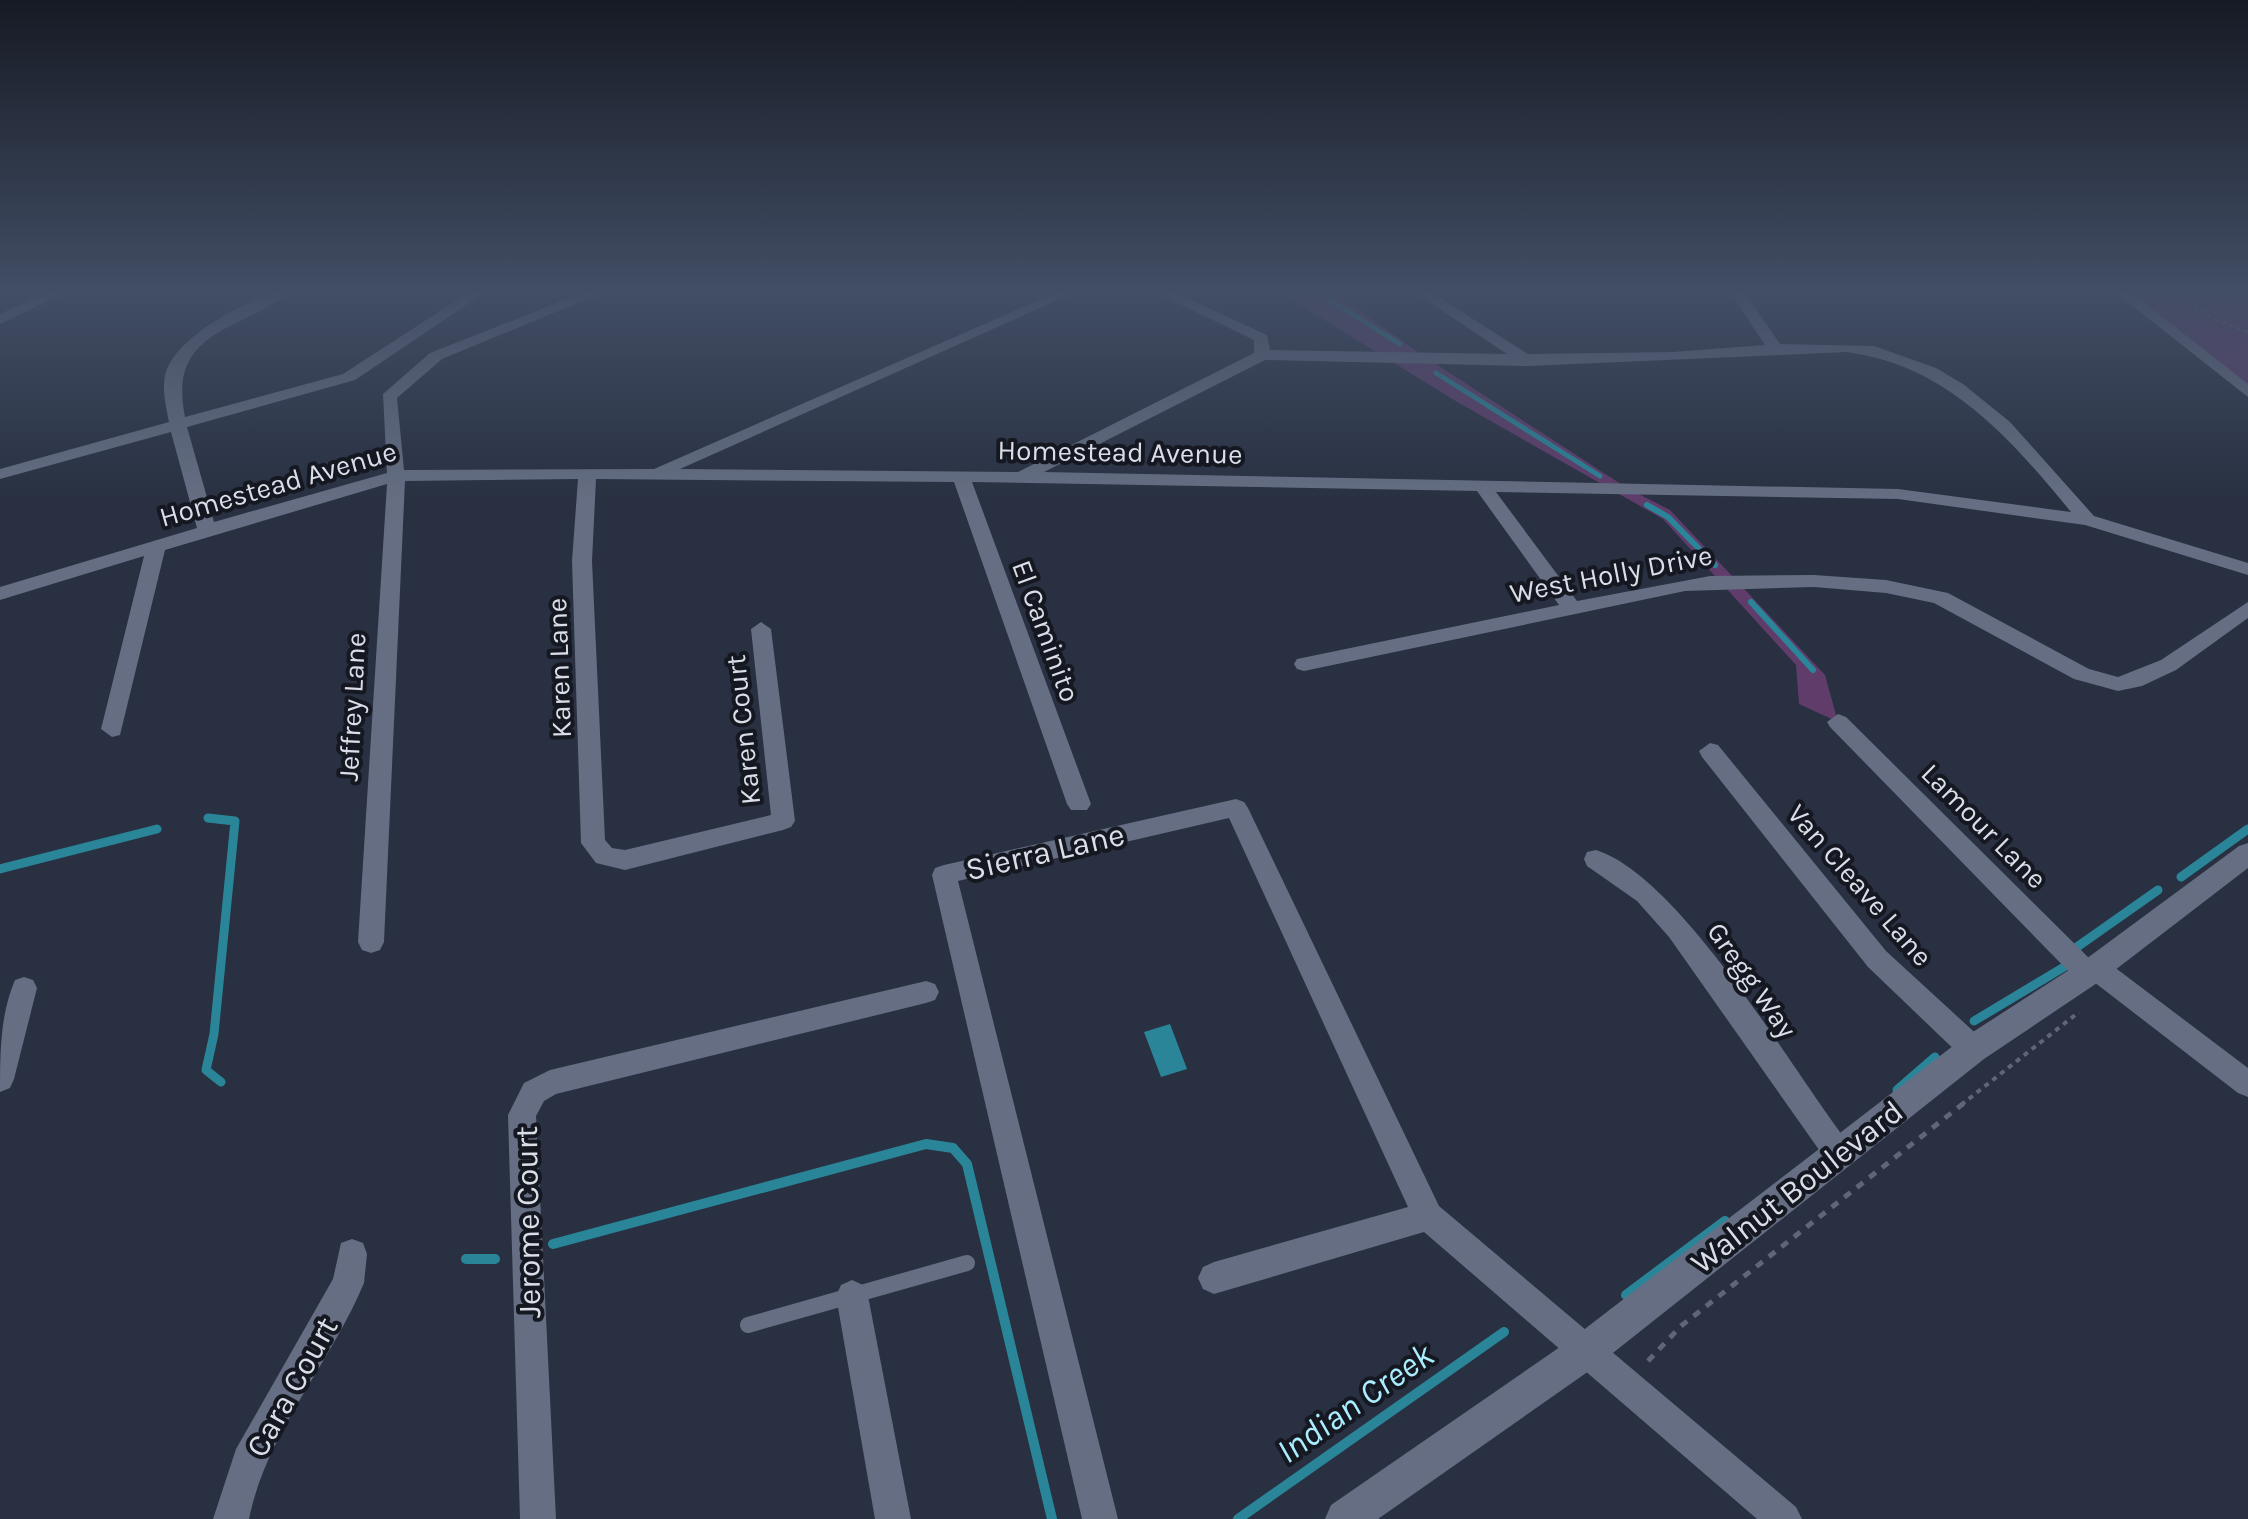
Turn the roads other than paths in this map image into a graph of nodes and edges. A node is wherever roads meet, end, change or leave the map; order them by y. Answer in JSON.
{"nodes":[{"id":1,"x":180,"y":360,"type":"edge"},
{"id":2,"x":375,"y":360,"type":"edge"},
{"id":3,"x":432,"y":360,"type":"edge"},
{"id":4,"x":913,"y":360,"type":"edge"},
{"id":5,"x":1250,"y":360,"type":"edge"},
{"id":6,"x":1486,"y":360,"type":"edge"},
{"id":7,"x":1578,"y":360,"type":"edge"},
{"id":8,"x":1904,"y":360,"type":"edge"},
{"id":9,"x":2208,"y":360,"type":"edge"},
{"id":10,"x":1528,"y":361,"type":"joint"},
{"id":11,"x":2248,"y":392,"type":"edge"},
{"id":12,"x":179,"y":424,"type":"junction"},
{"id":13,"x":587,"y":473,"type":"junction"},
{"id":14,"x":0,"y":474,"type":"edge"},
{"id":15,"x":396,"y":474,"type":"junction"},
{"id":16,"x":656,"y":474,"type":"junction"},
{"id":17,"x":961,"y":477,"type":"junction"},
{"id":18,"x":1021,"y":477,"type":"junction"},
{"id":19,"x":1482,"y":486,"type":"junction"},
{"id":20,"x":2086,"y":520,"type":"junction"},
{"id":21,"x":208,"y":530,"type":"junction"},
{"id":22,"x":156,"y":546,"type":"junction"},
{"id":23,"x":2248,"y":569,"type":"edge"},
{"id":24,"x":0,"y":594,"type":"edge"},
{"id":25,"x":1572,"y":608,"type":"junction"},
{"id":26,"x":2248,"y":608,"type":"edge"},
{"id":27,"x":761,"y":630,"type":"dead end"},
{"id":28,"x":1304,"y":664,"type":"dead end"},
{"id":29,"x":1838,"y":722,"type":"dead end"},
{"id":30,"x":112,"y":729,"type":"dead end"},
{"id":31,"x":1710,"y":751,"type":"dead end"},
{"id":32,"x":1079,"y":804,"type":"dead end"},
{"id":33,"x":2248,"y":854,"type":"edge"},
{"id":34,"x":605,"y":856,"type":"joint"},
{"id":35,"x":1596,"y":858,"type":"dead end"},
{"id":36,"x":371,"y":942,"type":"dead end"},
{"id":37,"x":2090,"y":982,"type":"junction"},
{"id":38,"x":24,"y":988,"type":"dead end"},
{"id":39,"x":926,"y":992,"type":"dead end"},
{"id":40,"x":1973,"y":1049,"type":"junction"},
{"id":41,"x":0,"y":1079,"type":"edge"},
{"id":42,"x":2248,"y":1084,"type":"edge"},
{"id":43,"x":1839,"y":1154,"type":"junction"},
{"id":44,"x":1428,"y":1216,"type":"junction"},
{"id":45,"x":352,"y":1254,"type":"dead end"},
{"id":46,"x":967,"y":1263,"type":"dead end"},
{"id":47,"x":1214,"y":1278,"type":"dead end"},
{"id":48,"x":852,"y":1296,"type":"junction"},
{"id":49,"x":748,"y":1325,"type":"dead end"},
{"id":50,"x":1586,"y":1351,"type":"junction"},
{"id":51,"x":231,"y":1519,"type":"edge"},
{"id":52,"x":538,"y":1519,"type":"edge"},
{"id":53,"x":893,"y":1519,"type":"edge"},
{"id":54,"x":1100,"y":1519,"type":"edge"},
{"id":55,"x":1345,"y":1519,"type":"edge"},
{"id":56,"x":1784,"y":1519,"type":"edge"}],
"edges":[{"from":1,"to":12,"type":"street"},
{"from":2,"to":12,"type":"street"},
{"from":3,"to":15,"type":"street","name":"Jeffrey Lane"},
{"from":4,"to":16,"type":"street"},
{"from":5,"to":18,"type":"street"},
{"from":6,"to":10,"type":"street"},
{"from":7,"to":10,"type":"street"},
{"from":8,"to":20,"type":"street"},
{"from":9,"to":11,"type":"street"},
{"from":12,"to":14,"type":"street"},
{"from":12,"to":21,"type":"street"},
{"from":13,"to":15,"type":"street","name":"Homestead Avenue"},
{"from":13,"to":16,"type":"street","name":"Homestead Avenue"},
{"from":13,"to":34,"type":"street","name":"Karen Lane"},
{"from":15,"to":21,"type":"street","name":"Homestead Avenue"},
{"from":15,"to":36,"type":"street","name":"Jeffrey Lane"},
{"from":16,"to":17,"type":"street","name":"Homestead Avenue"},
{"from":17,"to":18,"type":"street","name":"Homestead Avenue"},
{"from":17,"to":32,"type":"street","name":"El Caminito"},
{"from":18,"to":19,"type":"street","name":"Homestead Avenue"},
{"from":19,"to":20,"type":"street","name":"Homestead Avenue"},
{"from":19,"to":25,"type":"street"},
{"from":20,"to":23,"type":"street","name":"Homestead Avenue"},
{"from":21,"to":22,"type":"street","name":"Homestead Avenue"},
{"from":22,"to":24,"type":"street","name":"Homestead Avenue"},
{"from":22,"to":30,"type":"street"},
{"from":25,"to":26,"type":"street","name":"West Holly Drive"},
{"from":25,"to":28,"type":"street","name":"West Holly Drive"},
{"from":27,"to":34,"type":"street","name":"Karen Court"},
{"from":29,"to":37,"type":"street","name":"Lamour Lane"},
{"from":31,"to":40,"type":"street","name":"Van Cleave Lane"},
{"from":33,"to":37,"type":"street","name":"Walnut Boulevard"},
{"from":35,"to":43,"type":"street","name":"Gregg Way"},
{"from":37,"to":40,"type":"street","name":"Walnut Boulevard"},
{"from":37,"to":42,"type":"street","name":"Lamour Lane"},
{"from":38,"to":41,"type":"street"},
{"from":39,"to":52,"type":"street","name":"Jerome Court"},
{"from":40,"to":43,"type":"street","name":"Walnut Boulevard"},
{"from":43,"to":50,"type":"street","name":"Walnut Boulevard"},
{"from":44,"to":47,"type":"street"},
{"from":44,"to":50,"type":"street","name":"Sierra Lane"},
{"from":44,"to":54,"type":"street","name":"Sierra Lane"},
{"from":45,"to":51,"type":"street","name":"Cara Court"},
{"from":46,"to":48,"type":"lane"},
{"from":48,"to":49,"type":"lane"},
{"from":48,"to":53,"type":"street"},
{"from":50,"to":55,"type":"street","name":"Walnut Boulevard"},
{"from":50,"to":56,"type":"street","name":"Sierra Lane"}]}
